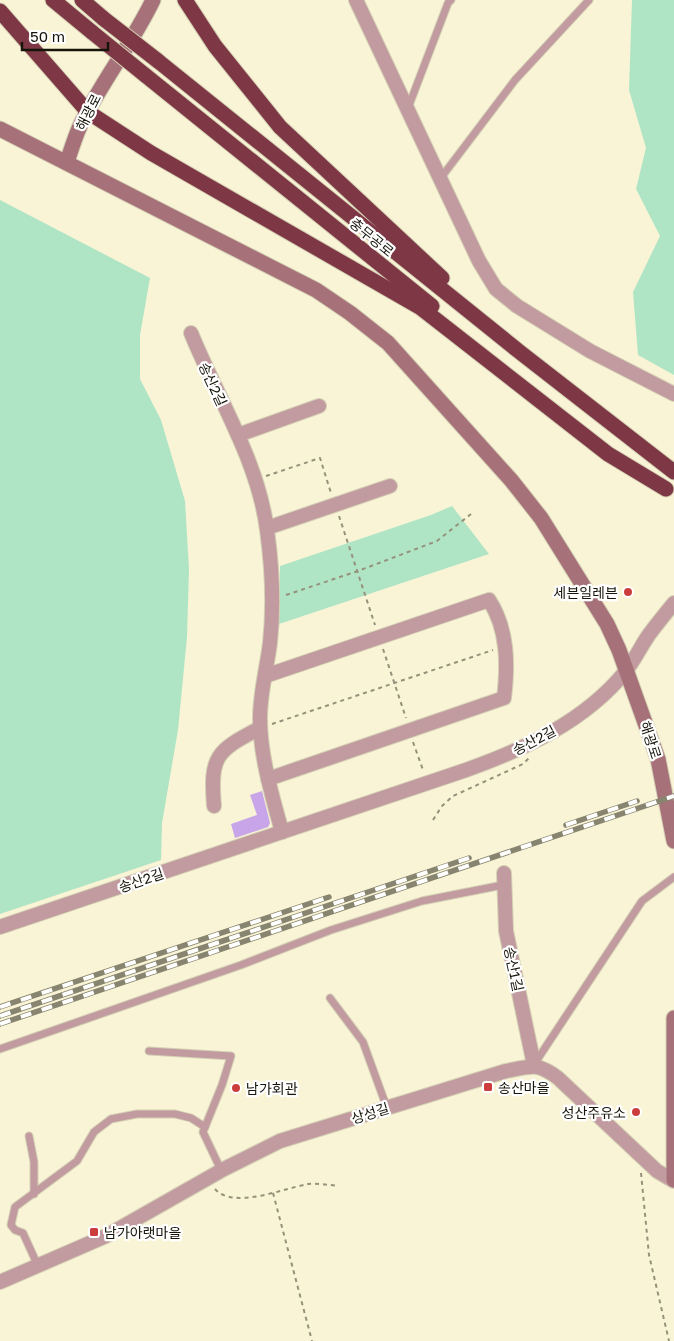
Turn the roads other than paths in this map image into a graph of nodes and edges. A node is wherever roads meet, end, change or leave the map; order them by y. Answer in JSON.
{"nodes":[{"id":1,"x":53,"y":0,"type":"edge"},
{"id":2,"x":82,"y":0,"type":"edge"},
{"id":3,"x":154,"y":0,"type":"edge"},
{"id":4,"x":356,"y":0,"type":"edge"},
{"id":5,"x":451,"y":0,"type":"edge"},
{"id":6,"x":589,"y":0,"type":"edge"},
{"id":7,"x":189,"y":3,"type":"edge"},
{"id":8,"x":0,"y":11,"type":"edge"},
{"id":9,"x":407,"y":111,"type":"junction"},
{"id":10,"x":88,"y":112,"type":"junction"},
{"id":11,"x":0,"y":129,"type":"edge"},
{"id":12,"x":67,"y":162,"type":"junction"},
{"id":13,"x":440,"y":179,"type":"junction"},
{"id":14,"x":191,"y":333,"type":"dead end"},
{"id":15,"x":521,"y":353,"type":"junction"},
{"id":16,"x":674,"y":394,"type":"edge"},
{"id":17,"x":319,"y":406,"type":"dead end"},
{"id":18,"x":238,"y":435,"type":"junction"},
{"id":19,"x":674,"y":472,"type":"edge"},
{"id":20,"x":390,"y":486,"type":"dead end"},
{"id":21,"x":670,"y":492,"type":"edge"},
{"id":22,"x":267,"y":528,"type":"junction"},
{"id":23,"x":674,"y":603,"type":"edge"},
{"id":24,"x":626,"y":671,"type":"junction"},
{"id":25,"x":265,"y":676,"type":"junction"},
{"id":26,"x":260,"y":728,"type":"junction"},
{"id":27,"x":268,"y":779,"type":"junction"},
{"id":28,"x":214,"y":806,"type":"dead end"},
{"id":29,"x":282,"y":832,"type":"junction"},
{"id":30,"x":674,"y":841,"type":"edge"},
{"id":31,"x":674,"y":876,"type":"edge"},
{"id":32,"x":503,"y":879,"type":"joint"},
{"id":33,"x":0,"y":927,"type":"edge"},
{"id":34,"x":330,"y":998,"type":"dead end"},
{"id":35,"x":674,"y":1018,"type":"edge"},
{"id":36,"x":0,"y":1049,"type":"edge"},
{"id":37,"x":149,"y":1051,"type":"dead end"},
{"id":38,"x":534,"y":1065,"type":"junction"},
{"id":39,"x":387,"y":1108,"type":"junction"},
{"id":40,"x":205,"y":1127,"type":"junction"},
{"id":41,"x":29,"y":1136,"type":"dead end"},
{"id":42,"x":221,"y":1170,"type":"junction"},
{"id":43,"x":674,"y":1181,"type":"edge"},
{"id":44,"x":34,"y":1194,"type":"junction"},
{"id":45,"x":38,"y":1266,"type":"junction"},
{"id":46,"x":0,"y":1282,"type":"edge"}],
"edges":[{"from":1,"to":21,"type":"highway","name":"충무공로","bridge":true},
{"from":2,"to":15,"type":"highway","name":"충무공로","bridge":true},
{"from":3,"to":10,"type":"main road","name":"해광로"},
{"from":4,"to":9,"type":"street"},
{"from":5,"to":9,"type":"lane"},
{"from":6,"to":13,"type":"lane"},
{"from":7,"to":15,"type":"highway"},
{"from":8,"to":10,"type":"highway"},
{"from":9,"to":13,"type":"street"},
{"from":10,"to":12,"type":"main road","name":"해광로"},
{"from":10,"to":21,"type":"highway"},
{"from":11,"to":12,"type":"main road"},
{"from":12,"to":24,"type":"main road","name":"해광로"},
{"from":13,"to":16,"type":"street"},
{"from":14,"to":18,"type":"street","name":"송산2길"},
{"from":15,"to":19,"type":"highway","name":"충무공로"},
{"from":17,"to":18,"type":"street"},
{"from":18,"to":22,"type":"street","name":"송산2길"},
{"from":20,"to":22,"type":"street"},
{"from":22,"to":25,"type":"street","name":"송산2길"},
{"from":23,"to":24,"type":"street","name":"송산2길"},
{"from":24,"to":29,"type":"street","name":"송산2길"},
{"from":24,"to":30,"type":"main road","name":"해광로"},
{"from":25,"to":26,"type":"street","name":"송산2길"},
{"from":25,"to":27,"type":"street"},
{"from":26,"to":27,"type":"street","name":"송산2길"},
{"from":26,"to":28,"type":"street"},
{"from":27,"to":29,"type":"street","name":"송산2길"},
{"from":29,"to":33,"type":"street","name":"송산2길"},
{"from":31,"to":38,"type":"lane"},
{"from":32,"to":36,"type":"lane"},
{"from":32,"to":38,"type":"street","name":"송산1길"},
{"from":34,"to":39,"type":"lane"},
{"from":35,"to":43,"type":"main road"},
{"from":37,"to":40,"type":"lane"},
{"from":38,"to":39,"type":"street","name":"상성길"},
{"from":38,"to":43,"type":"street"},
{"from":39,"to":42,"type":"street","name":"상성길"},
{"from":40,"to":42,"type":"lane"},
{"from":40,"to":44,"type":"lane"},
{"from":41,"to":44,"type":"lane"},
{"from":42,"to":45,"type":"street","name":"상성길"},
{"from":44,"to":45,"type":"lane"},
{"from":45,"to":46,"type":"street","name":"상성길"}]}
